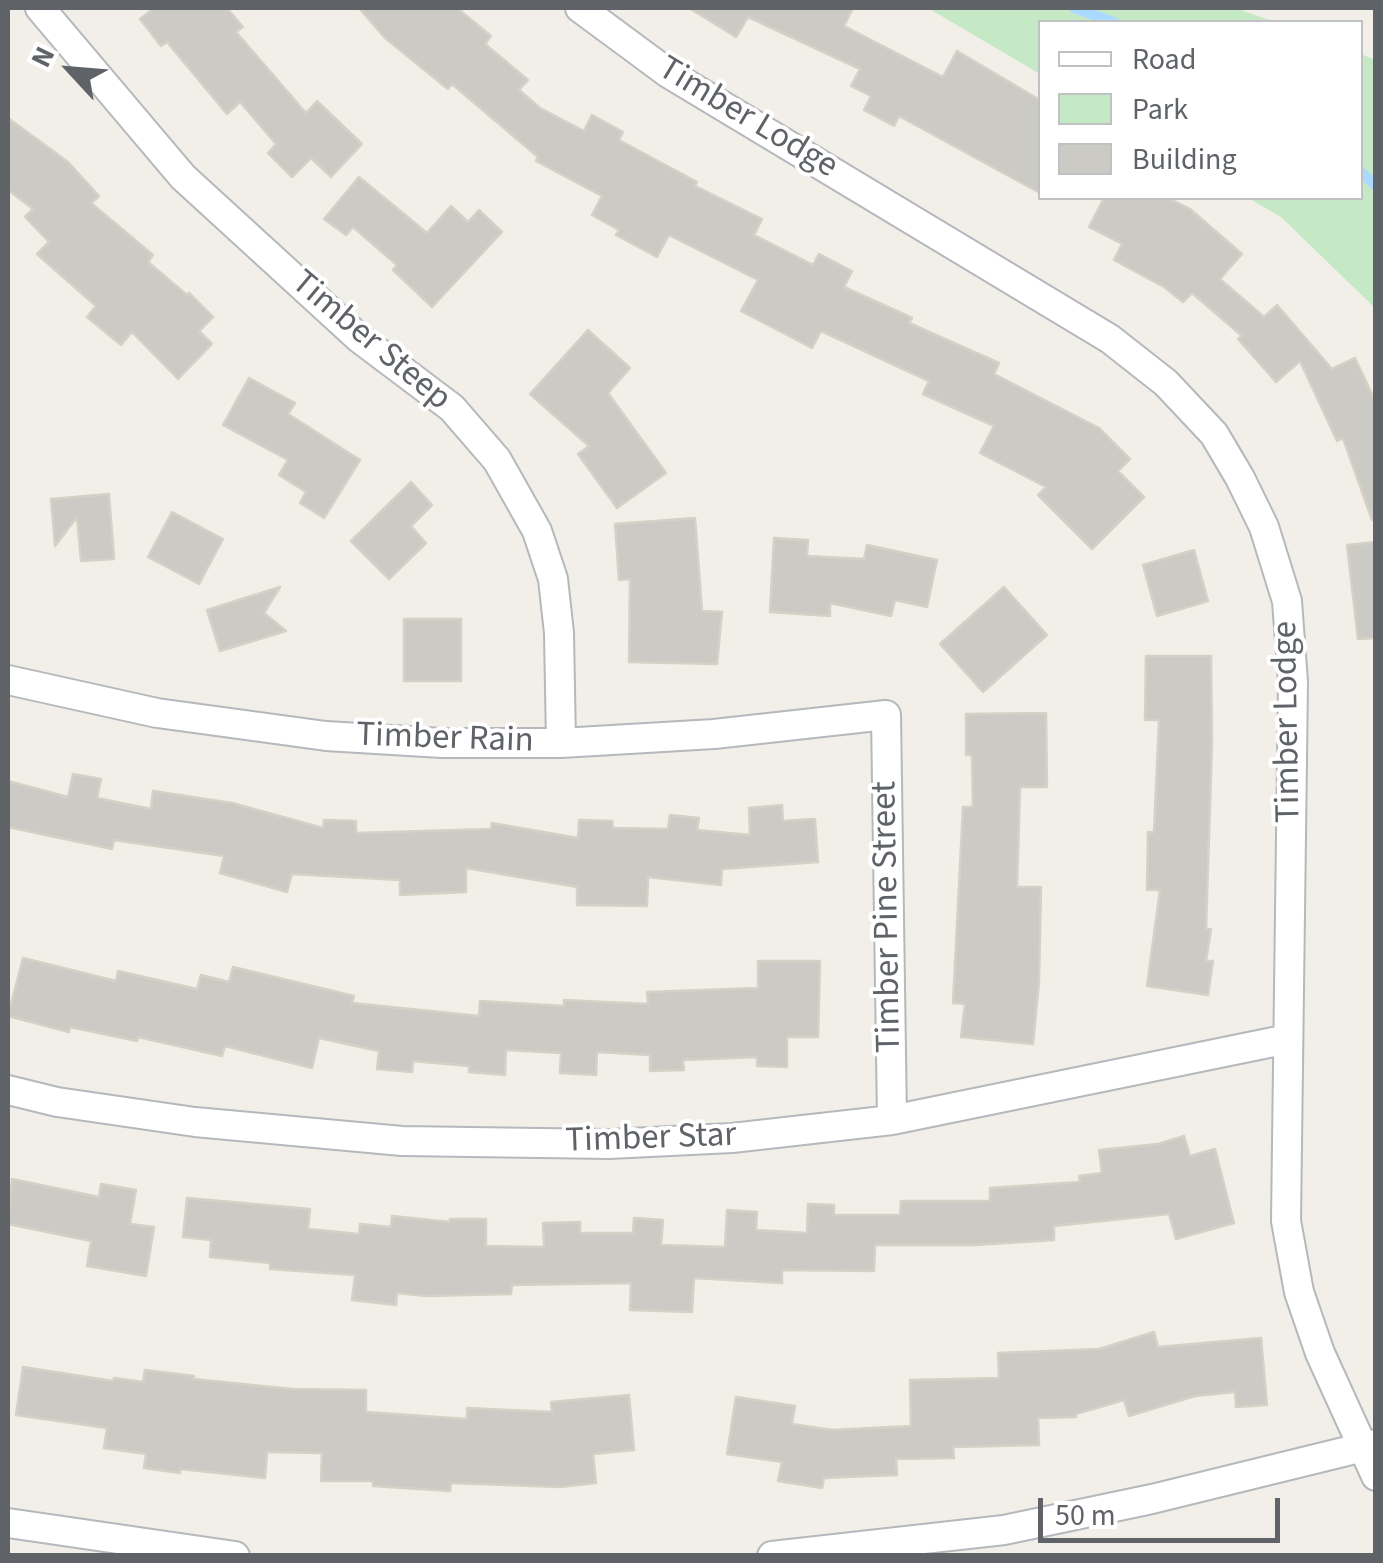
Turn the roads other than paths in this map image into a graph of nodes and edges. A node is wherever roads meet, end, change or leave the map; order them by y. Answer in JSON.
{"nodes":[{"id":1,"x":40,"y":8,"type":"edge"},
{"id":2,"x":580,"y":8,"type":"edge"},
{"id":3,"x":8,"y":680,"type":"edge"},
{"id":4,"x":886,"y":715,"type":"joint"},
{"id":5,"x":561,"y":743,"type":"junction"},
{"id":6,"x":1288,"y":1039,"type":"junction"},
{"id":7,"x":8,"y":1090,"type":"edge"},
{"id":8,"x":892,"y":1120,"type":"junction"},
{"id":9,"x":1369,"y":1446,"type":"edge"},
{"id":10,"x":1376,"y":1476,"type":"edge"},
{"id":11,"x":8,"y":1524,"type":"edge"},
{"id":12,"x":235,"y":1556,"type":"edge"},
{"id":13,"x":772,"y":1556,"type":"edge"}],
"edges":[{"from":1,"to":5,"type":"street","name":"Timber Steep"},
{"from":2,"to":6,"type":"street","name":"Timber Lodge"},
{"from":3,"to":5,"type":"street","name":"Timber Rain"},
{"from":4,"to":5,"type":"street","name":"Timber Rain"},
{"from":4,"to":8,"type":"street","name":"Timber Pine Street"},
{"from":6,"to":8,"type":"street","name":"Timber Star"},
{"from":6,"to":9,"type":"street","name":"Timber Lodge"},
{"from":7,"to":8,"type":"street","name":"Timber Star"},
{"from":9,"to":10,"type":"street","name":"Timber Lodge"},
{"from":9,"to":13,"type":"street"},
{"from":11,"to":12,"type":"street"}]}
